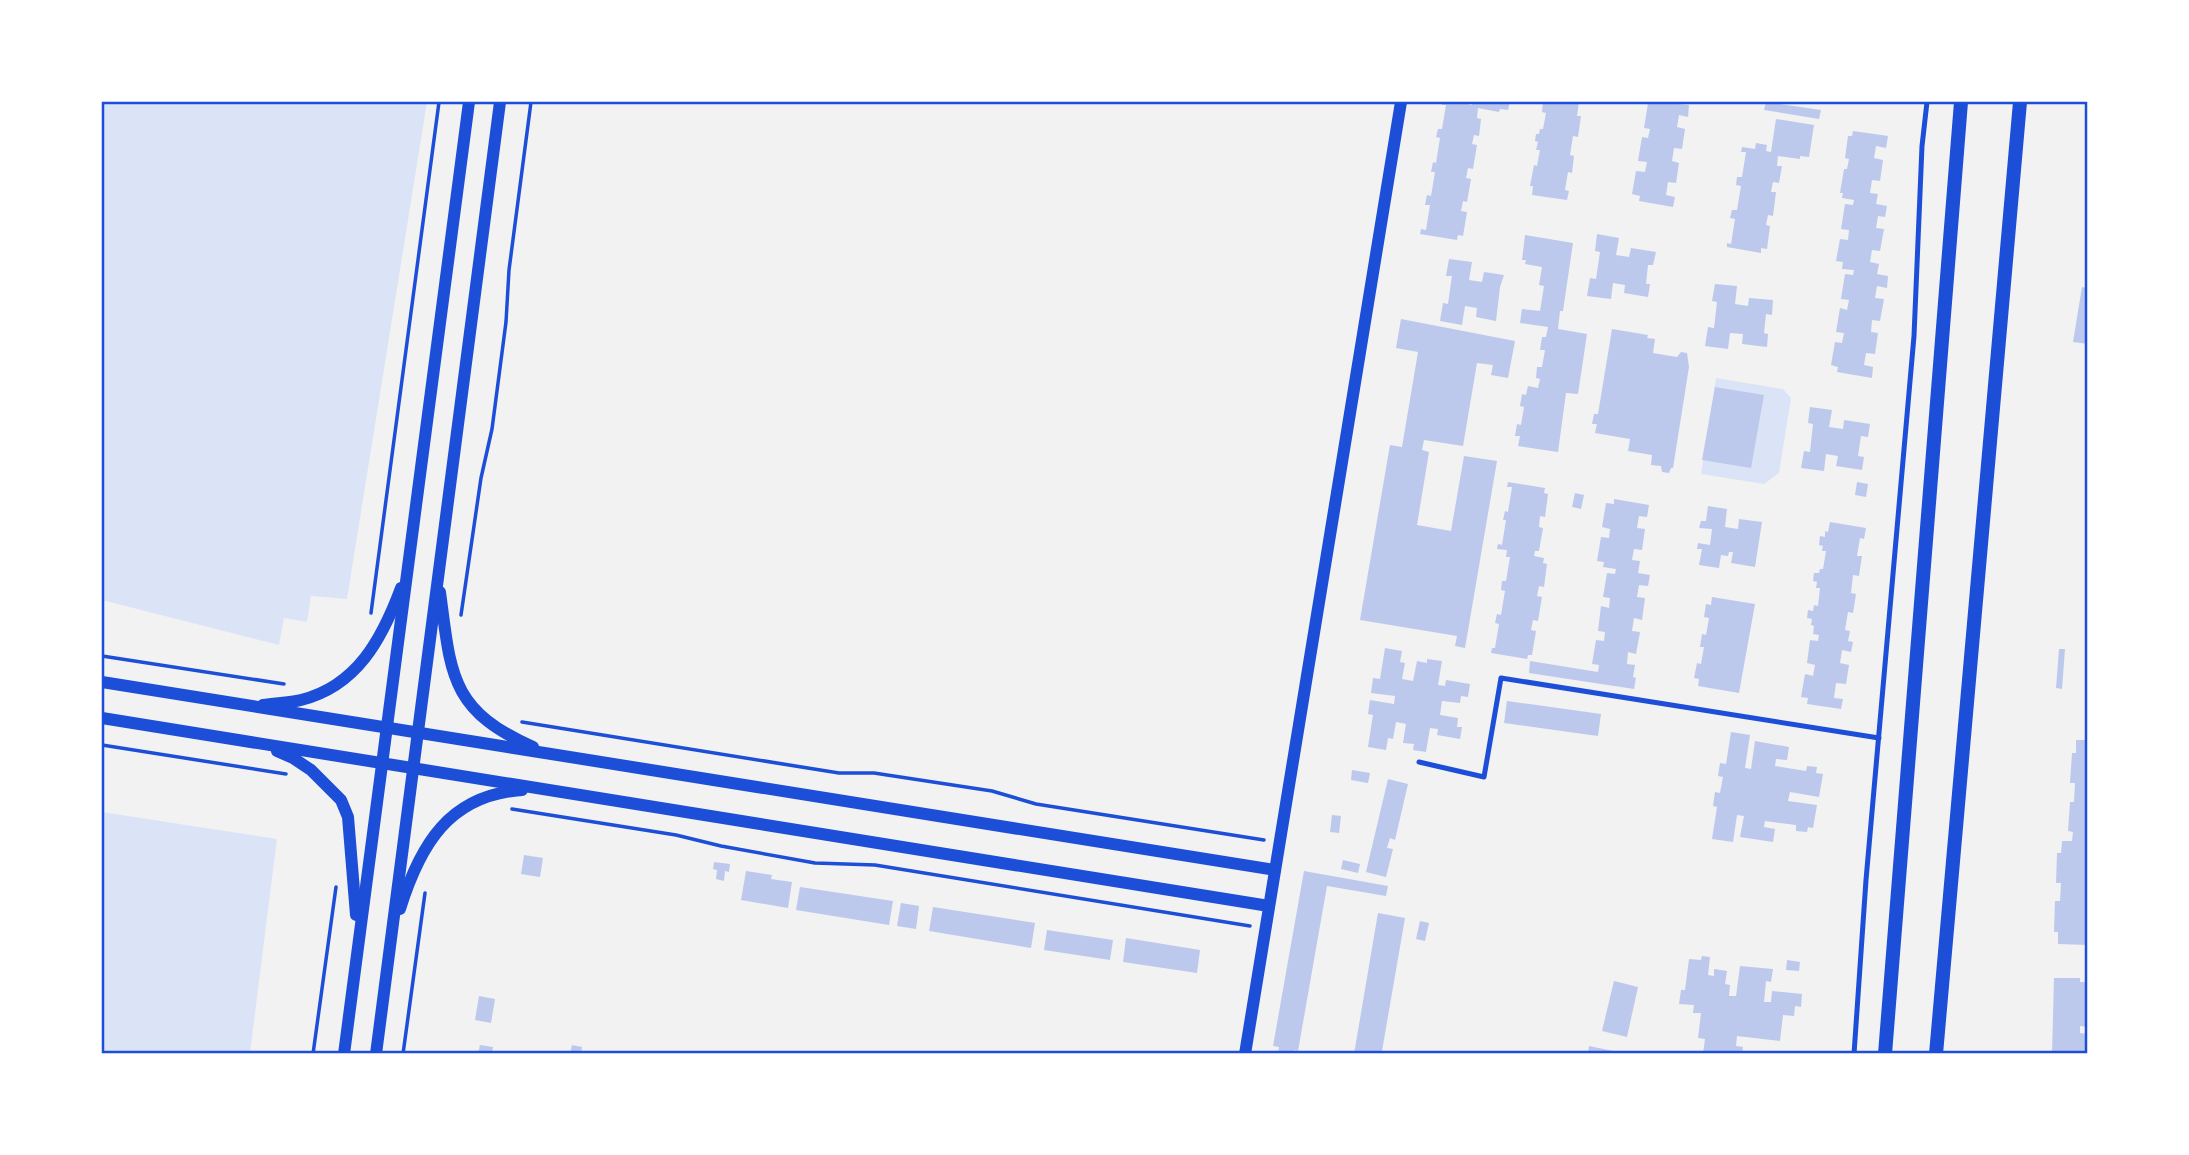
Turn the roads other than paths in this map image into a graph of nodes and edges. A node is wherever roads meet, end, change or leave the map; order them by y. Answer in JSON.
{"nodes":[{"id":1,"x":469,"y":102,"type":"edge"},
{"id":2,"x":500,"y":102,"type":"edge"},
{"id":3,"x":1401,"y":102,"type":"edge"},
{"id":4,"x":1927,"y":102,"type":"edge"},
{"id":5,"x":1961,"y":102,"type":"edge"},
{"id":6,"x":2020,"y":102,"type":"edge"},
{"id":7,"x":407,"y":572,"type":"junction"},
{"id":8,"x":438,"y":576,"type":"junction"},
{"id":9,"x":102,"y":682,"type":"edge"},
{"id":10,"x":249,"y":706,"type":"junction"},
{"id":11,"x":102,"y":718,"type":"edge"},
{"id":12,"x":386,"y":728,"type":"junction"},
{"id":13,"x":417,"y":733,"type":"junction"},
{"id":14,"x":1879,"y":738,"type":"junction"},
{"id":15,"x":243,"y":740,"type":"junction"},
{"id":16,"x":550,"y":754,"type":"junction"},
{"id":17,"x":1419,"y":762,"type":"dead end"},
{"id":18,"x":382,"y":763,"type":"junction"},
{"id":19,"x":412,"y":768,"type":"junction"},
{"id":20,"x":542,"y":789,"type":"junction"},
{"id":21,"x":1275,"y":870,"type":"junction"},
{"id":22,"x":1269,"y":906,"type":"junction"},
{"id":23,"x":359,"y":937,"type":"junction"},
{"id":24,"x":389,"y":943,"type":"junction"},
{"id":25,"x":344,"y":1054,"type":"edge"},
{"id":26,"x":376,"y":1054,"type":"edge"},
{"id":27,"x":1245,"y":1054,"type":"edge"},
{"id":28,"x":1854,"y":1054,"type":"edge"},
{"id":29,"x":1885,"y":1054,"type":"edge"},
{"id":30,"x":1936,"y":1054,"type":"edge"}],
"edges":[{"from":1,"to":7,"type":"street"},
{"from":2,"to":8,"type":"street"},
{"from":3,"to":21,"type":"street"},
{"from":4,"to":14,"type":"lane"},
{"from":5,"to":29,"type":"main road"},
{"from":6,"to":30,"type":"main road"},
{"from":7,"to":10,"type":"street"},
{"from":7,"to":12,"type":"street"},
{"from":8,"to":13,"type":"street"},
{"from":8,"to":16,"type":"street"},
{"from":9,"to":10,"type":"street"},
{"from":10,"to":12,"type":"street"},
{"from":11,"to":15,"type":"street"},
{"from":12,"to":13,"type":"street"},
{"from":12,"to":18,"type":"street"},
{"from":13,"to":16,"type":"street"},
{"from":13,"to":19,"type":"street"},
{"from":14,"to":17,"type":"lane"},
{"from":14,"to":28,"type":"lane"},
{"from":15,"to":18,"type":"street"},
{"from":15,"to":23,"type":"street"},
{"from":16,"to":21,"type":"street"},
{"from":18,"to":19,"type":"street"},
{"from":18,"to":23,"type":"street"},
{"from":19,"to":20,"type":"street"},
{"from":19,"to":24,"type":"street"},
{"from":20,"to":22,"type":"street"},
{"from":20,"to":24,"type":"street"},
{"from":21,"to":22,"type":"street"},
{"from":22,"to":27,"type":"street"},
{"from":23,"to":25,"type":"street"},
{"from":24,"to":26,"type":"street"}]}
